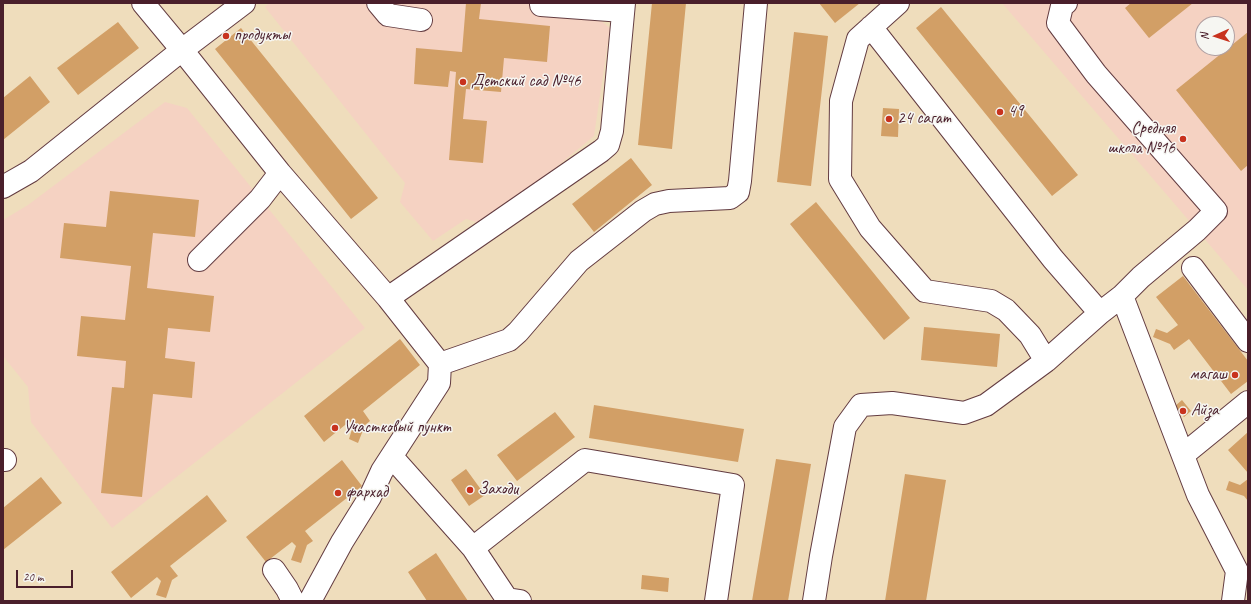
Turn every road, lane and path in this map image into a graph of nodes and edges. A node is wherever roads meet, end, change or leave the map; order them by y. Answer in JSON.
{"nodes":[{"id":1,"x":143,"y":3,"type":"edge"},
{"id":2,"x":244,"y":3,"type":"edge"},
{"id":3,"x":378,"y":3,"type":"edge"},
{"id":4,"x":756,"y":3,"type":"edge"},
{"id":5,"x":898,"y":3,"type":"edge"},
{"id":6,"x":1066,"y":3,"type":"edge"},
{"id":7,"x":541,"y":5,"type":"dead end"},
{"id":8,"x":623,"y":7,"type":"edge"},
{"id":9,"x":421,"y":20,"type":"dead end"},
{"id":10,"x":871,"y":27,"type":"junction"},
{"id":11,"x":182,"y":50,"type":"junction"},
{"id":12,"x":280,"y":173,"type":"junction"},
{"id":13,"x":3,"y":187,"type":"edge"},
{"id":14,"x":199,"y":260,"type":"dead end"},
{"id":15,"x":1193,"y":268,"type":"dead end"},
{"id":16,"x":1122,"y":296,"type":"junction"},
{"id":17,"x":388,"y":298,"type":"junction"},
{"id":18,"x":1100,"y":314,"type":"junction"},
{"id":19,"x":1248,"y":341,"type":"edge"},
{"id":20,"x":1046,"y":361,"type":"junction"},
{"id":21,"x":440,"y":364,"type":"junction"},
{"id":22,"x":1248,"y":402,"type":"edge"},
{"id":23,"x":1183,"y":455,"type":"junction"},
{"id":24,"x":392,"y":456,"type":"junction"},
{"id":25,"x":473,"y":548,"type":"junction"},
{"id":26,"x":274,"y":570,"type":"dead end"},
{"id":27,"x":1248,"y":591,"type":"edge"},
{"id":28,"x":294,"y":601,"type":"edge"},
{"id":29,"x":310,"y":601,"type":"edge"},
{"id":30,"x":520,"y":601,"type":"edge"},
{"id":31,"x":716,"y":601,"type":"edge"},
{"id":32,"x":814,"y":601,"type":"edge"},
{"id":33,"x":1234,"y":601,"type":"edge"}],
"edges":[{"from":1,"to":11,"type":"lane"},
{"from":2,"to":11,"type":"lane"},
{"from":3,"to":9,"type":"lane"},
{"from":4,"to":21,"type":"lane"},
{"from":5,"to":10,"type":"lane"},
{"from":6,"to":16,"type":"lane"},
{"from":7,"to":8,"type":"lane"},
{"from":8,"to":17,"type":"lane"},
{"from":10,"to":18,"type":"lane"},
{"from":10,"to":20,"type":"lane"},
{"from":11,"to":12,"type":"lane"},
{"from":11,"to":13,"type":"lane"},
{"from":12,"to":14,"type":"lane"},
{"from":12,"to":17,"type":"lane"},
{"from":15,"to":19,"type":"lane"},
{"from":16,"to":18,"type":"lane"},
{"from":16,"to":23,"type":"lane"},
{"from":17,"to":21,"type":"lane"},
{"from":18,"to":20,"type":"lane"},
{"from":20,"to":32,"type":"lane"},
{"from":21,"to":24,"type":"lane"},
{"from":22,"to":23,"type":"lane"},
{"from":23,"to":33,"type":"lane"},
{"from":24,"to":25,"type":"lane"},
{"from":24,"to":29,"type":"lane"},
{"from":25,"to":30,"type":"lane"},
{"from":25,"to":31,"type":"lane"},
{"from":26,"to":28,"type":"lane"},
{"from":27,"to":33,"type":"lane"}]}
